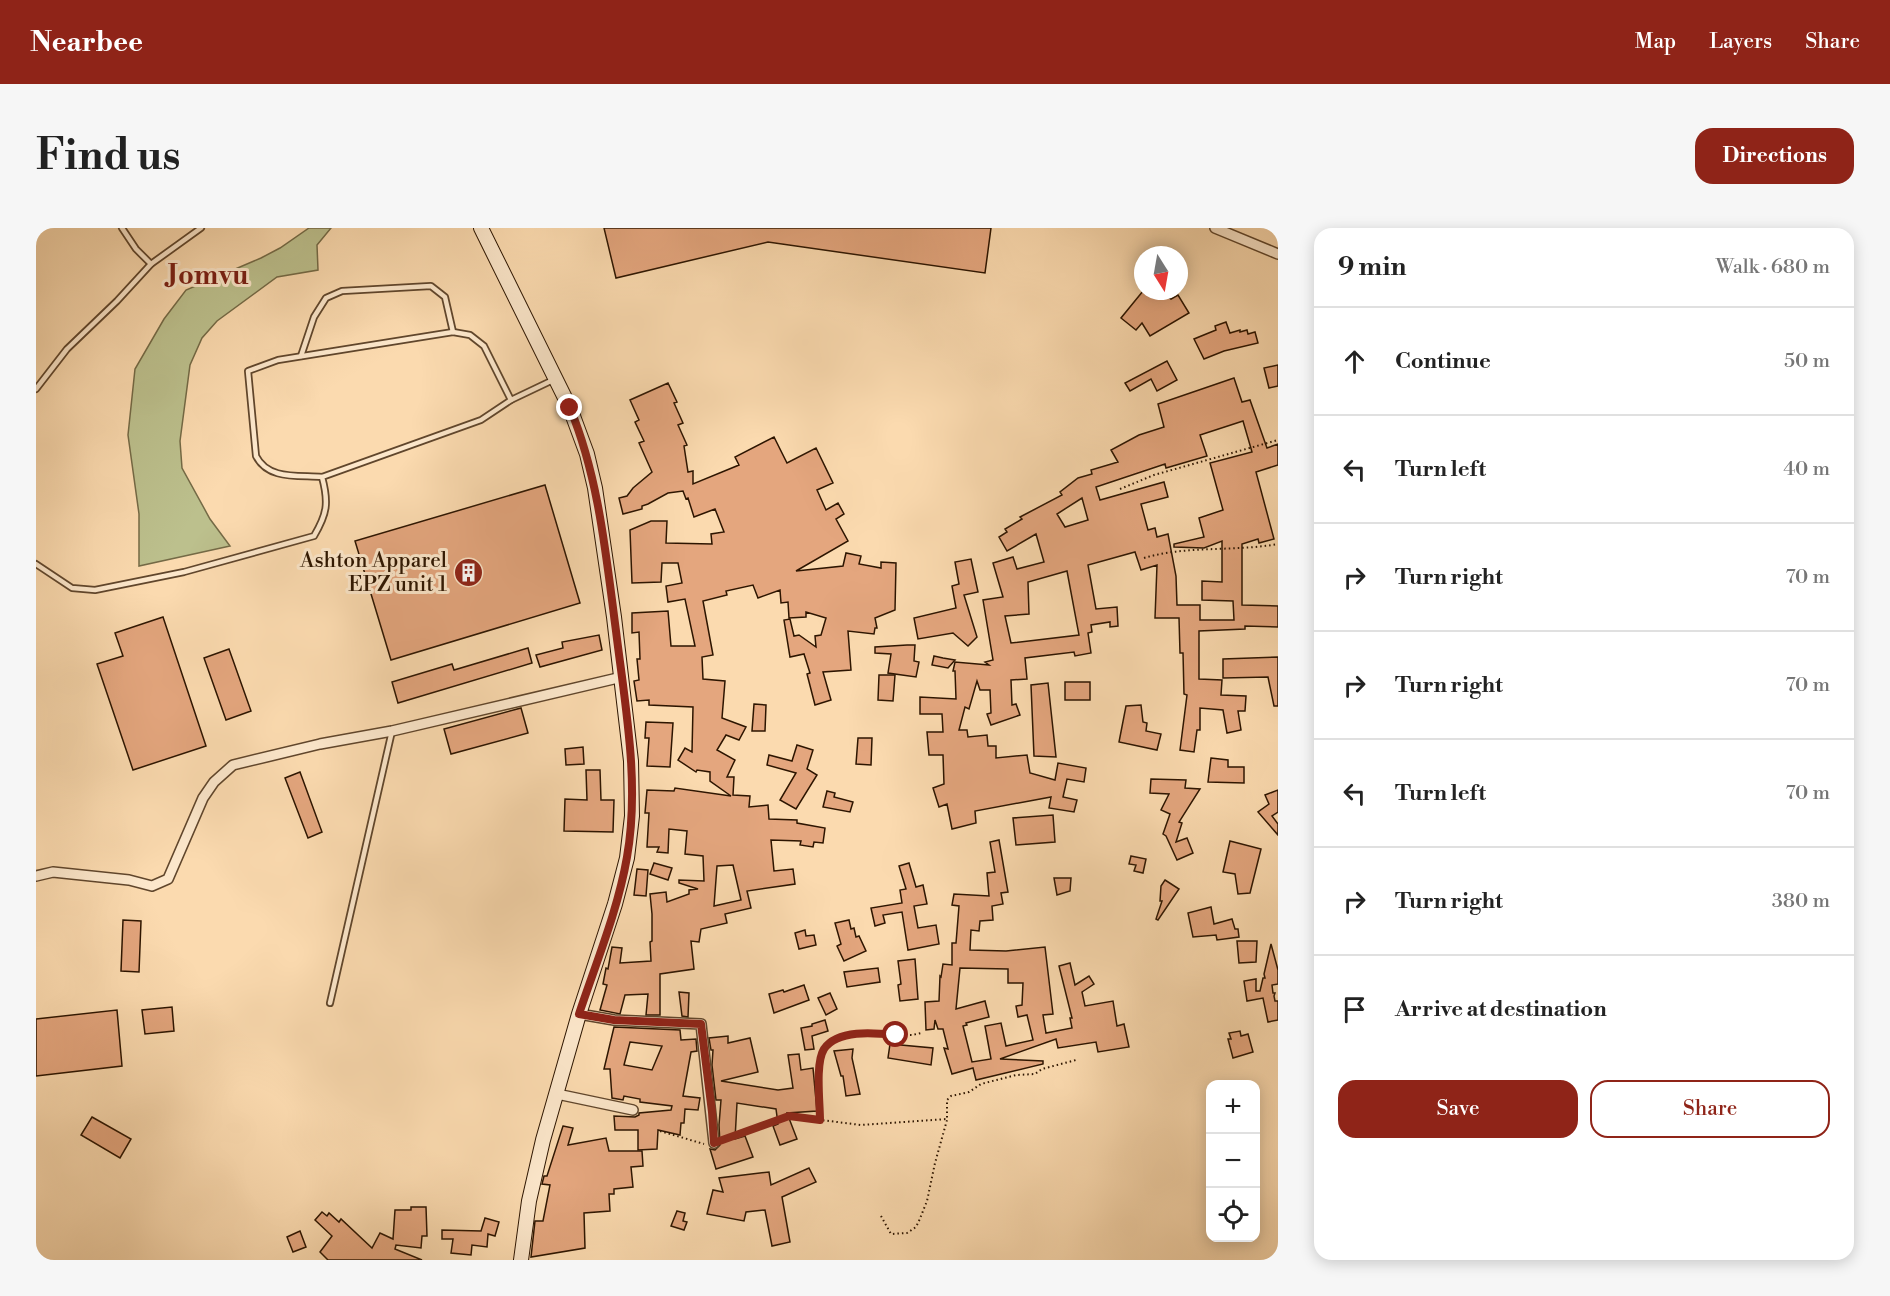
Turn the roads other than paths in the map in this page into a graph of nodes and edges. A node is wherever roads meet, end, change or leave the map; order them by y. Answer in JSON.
{"nodes":[{"id":1,"x":122,"y":228,"type":"edge"},
{"id":2,"x":201,"y":228,"type":"edge"},
{"id":3,"x":481,"y":228,"type":"edge"},
{"id":4,"x":1215,"y":228,"type":"edge"},
{"id":5,"x":1243,"y":233,"type":"edge"},
{"id":6,"x":1278,"y":254,"type":"edge"},
{"id":7,"x":151,"y":264,"type":"junction"},
{"id":8,"x":453,"y":332,"type":"junction"},
{"id":9,"x":301,"y":356,"type":"junction"},
{"id":10,"x":556,"y":379,"type":"junction"},
{"id":11,"x":36,"y":389,"type":"edge"},
{"id":12,"x":510,"y":400,"type":"junction"},
{"id":13,"x":322,"y":477,"type":"junction"},
{"id":14,"x":36,"y":564,"type":"edge"},
{"id":15,"x":622,"y":677,"type":"junction"},
{"id":16,"x":392,"y":731,"type":"junction"},
{"id":17,"x":36,"y":876,"type":"edge"},
{"id":18,"x":330,"y":1003,"type":"dead end"},
{"id":19,"x":579,"y":1014,"type":"junction"},
{"id":20,"x":557,"y":1094,"type":"junction"},
{"id":21,"x":633,"y":1110,"type":"dead end"},
{"id":22,"x":714,"y":1143,"type":"road end"},
{"id":23,"x":521,"y":1260,"type":"edge"}],
"edges":[{"from":1,"to":7,"type":"lane"},
{"from":2,"to":7,"type":"lane"},
{"from":3,"to":10,"type":"main road"},
{"from":4,"to":5,"type":"street"},
{"from":5,"to":6,"type":"street"},
{"from":7,"to":11,"type":"lane"},
{"from":8,"to":9,"type":"lane"},
{"from":8,"to":9,"type":"lane"},
{"from":8,"to":12,"type":"lane"},
{"from":9,"to":13,"type":"lane"},
{"from":10,"to":12,"type":"lane"},
{"from":10,"to":15,"type":"main road"},
{"from":12,"to":13,"type":"lane"},
{"from":13,"to":14,"type":"lane"},
{"from":15,"to":16,"type":"street"},
{"from":15,"to":19,"type":"main road"},
{"from":16,"to":17,"type":"street"},
{"from":16,"to":18,"type":"lane"},
{"from":19,"to":20,"type":"main road"},
{"from":19,"to":22,"type":"street"},
{"from":20,"to":21,"type":"street"},
{"from":20,"to":23,"type":"main road"}]}
